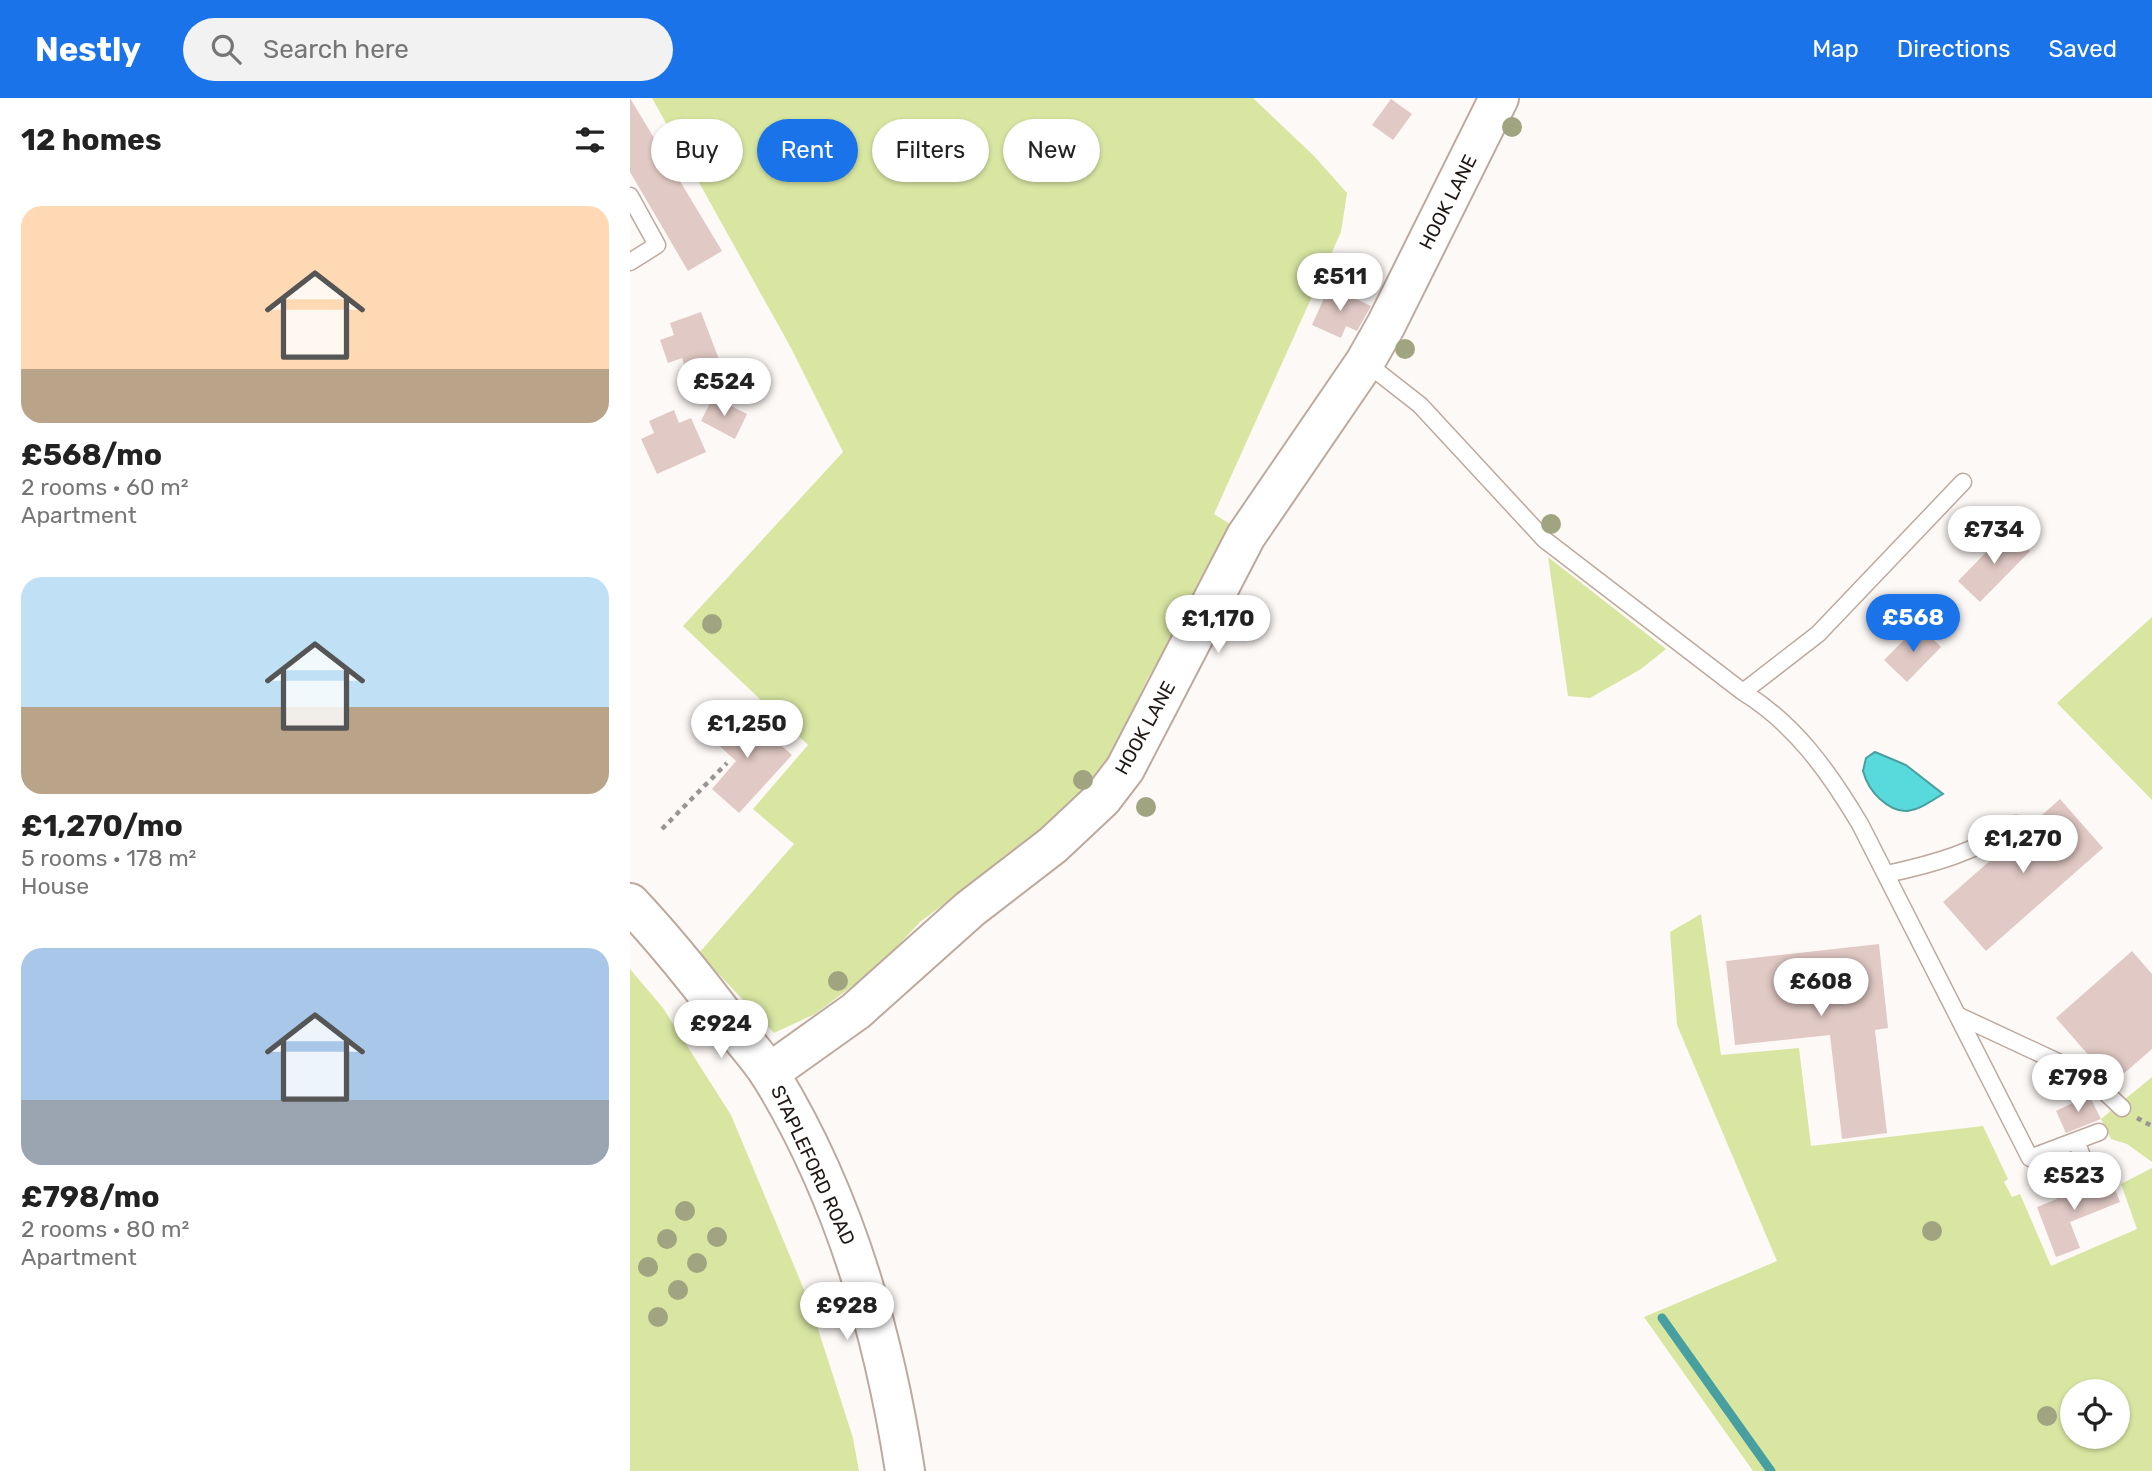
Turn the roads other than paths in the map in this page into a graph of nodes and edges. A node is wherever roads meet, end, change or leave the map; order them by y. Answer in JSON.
{"nodes":[{"id":1,"x":1499,"y":98,"type":"edge"},
{"id":2,"x":630,"y":196,"type":"edge"},
{"id":3,"x":630,"y":262,"type":"edge"},
{"id":4,"x":1365,"y":362,"type":"junction"},
{"id":5,"x":1963,"y":482,"type":"dead end"},
{"id":6,"x":1743,"y":692,"type":"junction"},
{"id":7,"x":2016,"y":824,"type":"dead end"},
{"id":8,"x":1886,"y":874,"type":"junction"},
{"id":9,"x":630,"y":903,"type":"edge"},
{"id":10,"x":1957,"y":1014,"type":"junction"},
{"id":11,"x":769,"y":1073,"type":"junction"},
{"id":12,"x":2122,"y":1108,"type":"dead end"},
{"id":13,"x":2099,"y":1132,"type":"dead end"},
{"id":14,"x":2076,"y":1141,"type":"junction"},
{"id":15,"x":2090,"y":1175,"type":"dead end"},
{"id":16,"x":905,"y":1471,"type":"edge"}],
"edges":[{"from":1,"to":4,"type":"street","name":"HOOK LANE"},
{"from":2,"to":3,"type":"lane"},
{"from":4,"to":6,"type":"lane"},
{"from":4,"to":11,"type":"street","name":"HOOK LANE"},
{"from":5,"to":6,"type":"lane"},
{"from":6,"to":8,"type":"lane"},
{"from":7,"to":8,"type":"lane"},
{"from":8,"to":10,"type":"lane"},
{"from":9,"to":11,"type":"street","name":"STAPLEFORD ROAD"},
{"from":10,"to":12,"type":"lane"},
{"from":10,"to":14,"type":"lane"},
{"from":11,"to":16,"type":"street","name":"STAPLEFORD ROAD"},
{"from":13,"to":14,"type":"lane"},
{"from":14,"to":15,"type":"lane"}]}
